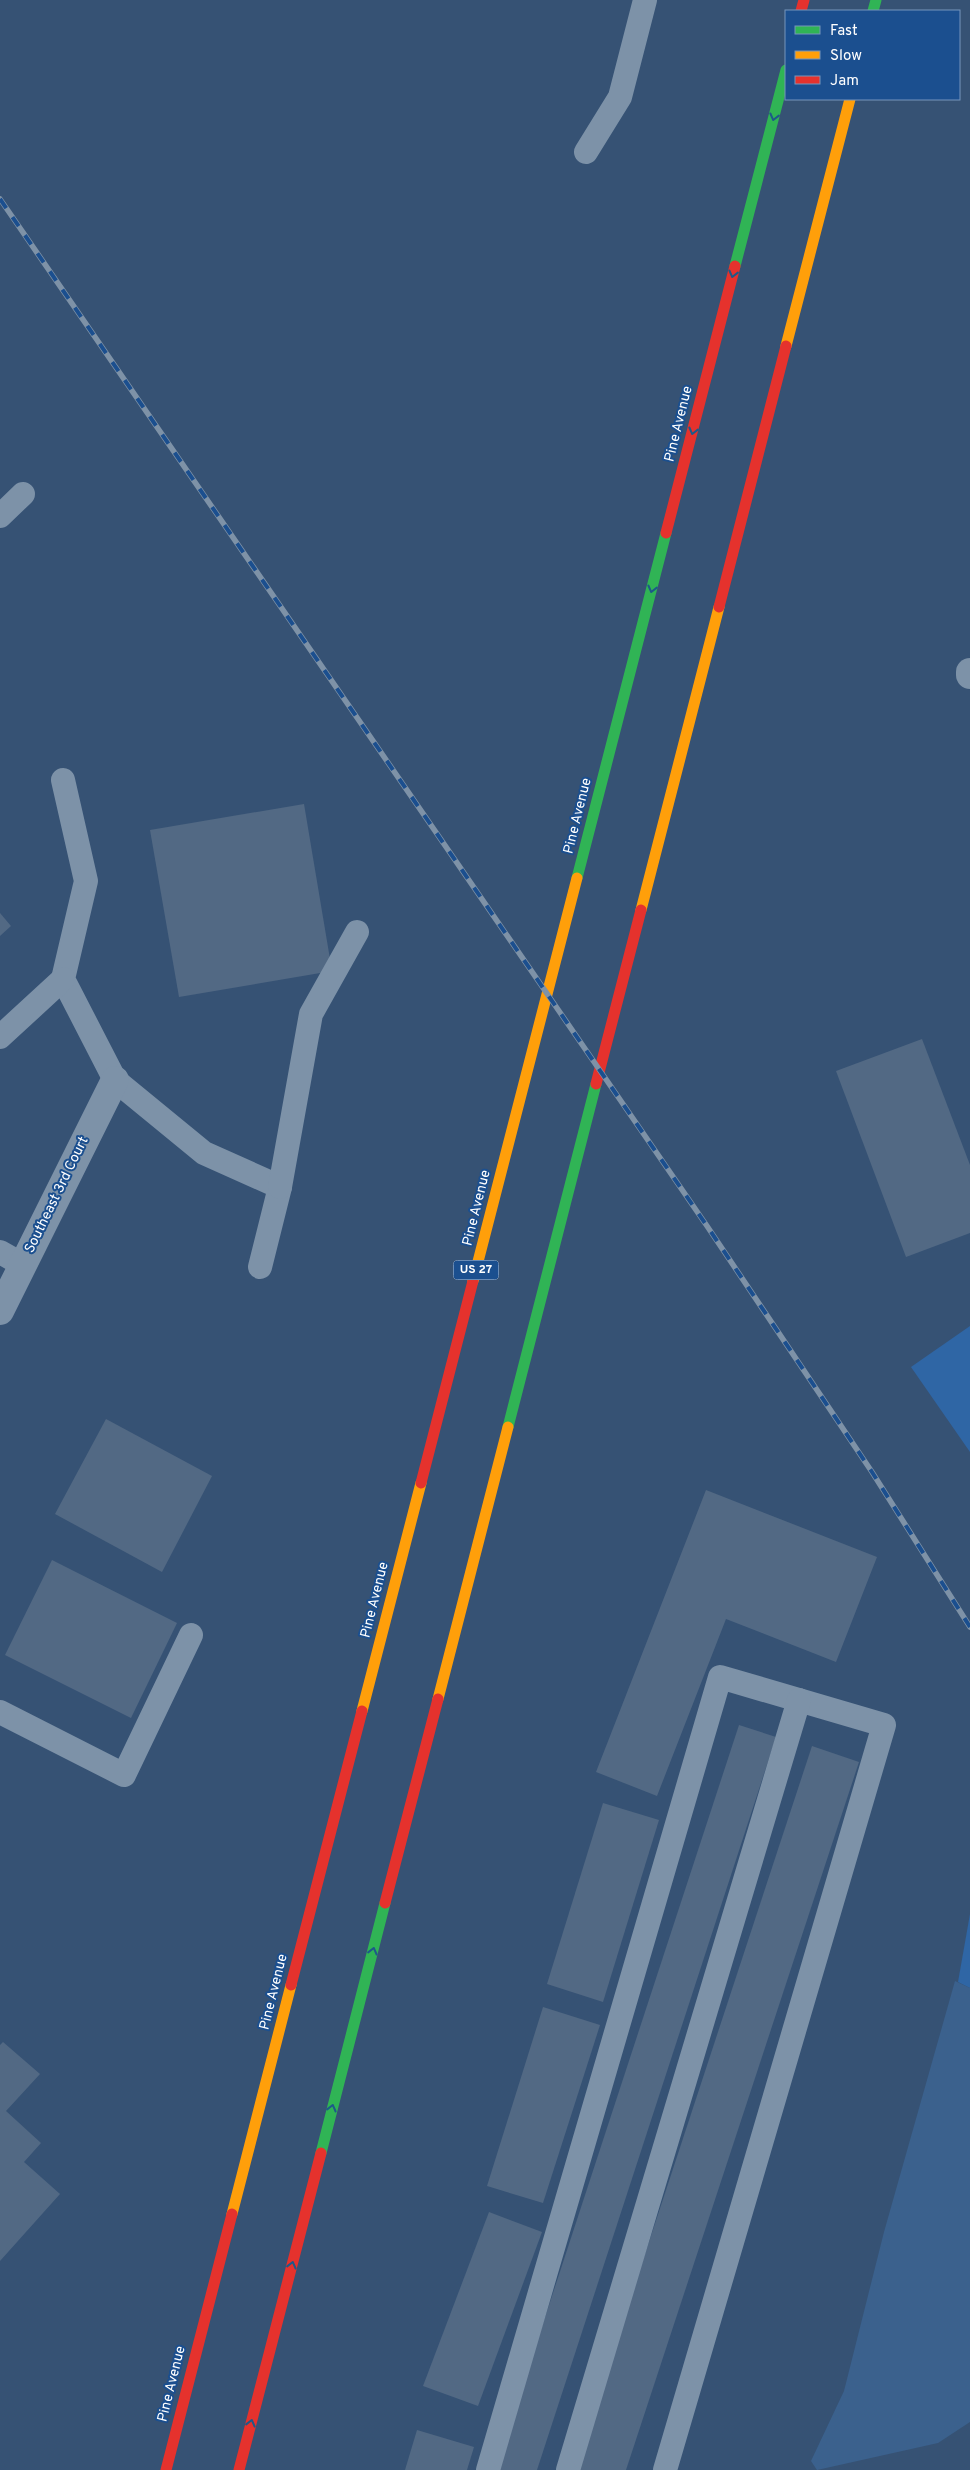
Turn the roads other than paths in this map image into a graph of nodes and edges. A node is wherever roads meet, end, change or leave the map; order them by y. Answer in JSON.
{"nodes":[{"id":1,"x":645,"y":0,"type":"edge"},
{"id":2,"x":785,"y":74,"type":"edge"},
{"id":3,"x":850,"y":100,"type":"edge"},
{"id":4,"x":586,"y":152,"type":"dead end"},
{"id":5,"x":24,"y":494,"type":"dead end"},
{"id":6,"x":0,"y":516,"type":"edge"},
{"id":7,"x":63,"y":780,"type":"dead end"},
{"id":8,"x":357,"y":932,"type":"dead end"},
{"id":9,"x":63,"y":979,"type":"junction"},
{"id":10,"x":0,"y":1037,"type":"edge"},
{"id":11,"x":115,"y":1080,"type":"junction"},
{"id":12,"x":280,"y":1186,"type":"junction"},
{"id":13,"x":11,"y":1258,"type":"edge"},
{"id":14,"x":260,"y":1267,"type":"dead end"},
{"id":15,"x":0,"y":1310,"type":"edge"},
{"id":16,"x":192,"y":1635,"type":"dead end"},
{"id":17,"x":799,"y":1700,"type":"junction"},
{"id":18,"x":0,"y":1712,"type":"edge"},
{"id":19,"x":173,"y":2442,"type":"junction"},
{"id":20,"x":166,"y":2470,"type":"edge"},
{"id":21,"x":182,"y":2470,"type":"edge"},
{"id":22,"x":239,"y":2470,"type":"edge"},
{"id":23,"x":488,"y":2470,"type":"edge"},
{"id":24,"x":568,"y":2470,"type":"edge"},
{"id":25,"x":665,"y":2470,"type":"edge"}],
"edges":[{"from":1,"to":4,"type":"lane"},
{"from":2,"to":19,"type":"highway","name":"Pine Avenue","number":"US 27","one_way":true},
{"from":22,"to":3,"type":"highway","one_way":true},
{"from":5,"to":6,"type":"lane"},
{"from":7,"to":9,"type":"lane"},
{"from":8,"to":12,"type":"lane"},
{"from":9,"to":10,"type":"lane"},
{"from":9,"to":11,"type":"lane"},
{"from":11,"to":12,"type":"lane"},
{"from":11,"to":13,"type":"street","name":"Southeast 3rd Court"},
{"from":12,"to":14,"type":"lane"},
{"from":13,"to":15,"type":"street","name":"Southeast 3rd Court"},
{"from":16,"to":18,"type":"lane"},
{"from":17,"to":23,"type":"lane"},
{"from":17,"to":24,"type":"lane"},
{"from":17,"to":25,"type":"lane"},
{"from":19,"to":20,"type":"highway","name":"Pine Avenue","number":"US 27"},
{"from":19,"to":21,"type":"lane"}]}
